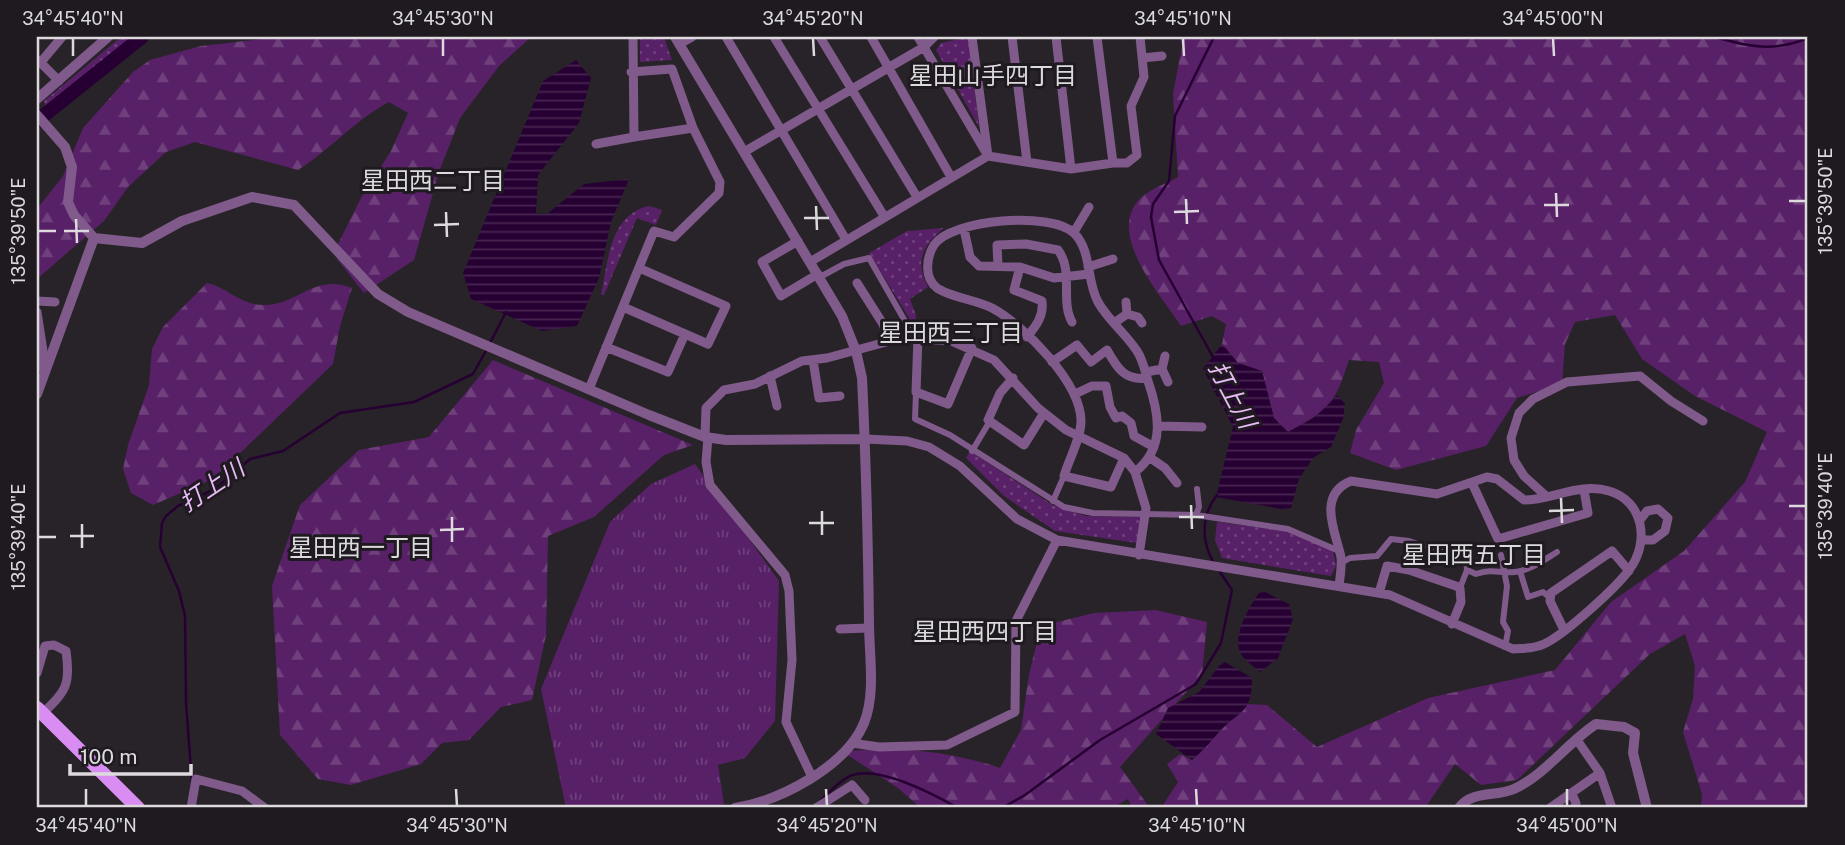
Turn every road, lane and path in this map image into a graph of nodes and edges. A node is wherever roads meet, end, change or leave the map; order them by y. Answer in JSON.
{"nodes":[{"id":1,"x":62,"y":37,"type":"edge"},
{"id":2,"x":108,"y":37,"type":"edge"},
{"id":3,"x":632,"y":37,"type":"edge"},
{"id":4,"x":692,"y":37,"type":"edge"},
{"id":5,"x":726,"y":37,"type":"edge"},
{"id":6,"x":774,"y":37,"type":"edge"},
{"id":7,"x":820,"y":37,"type":"edge"},
{"id":8,"x":871,"y":37,"type":"edge"},
{"id":9,"x":918,"y":37,"type":"edge"},
{"id":10,"x":932,"y":37,"type":"edge"},
{"id":11,"x":972,"y":37,"type":"edge"},
{"id":12,"x":1013,"y":37,"type":"edge"},
{"id":13,"x":1056,"y":37,"type":"edge"},
{"id":14,"x":1097,"y":37,"type":"edge"},
{"id":15,"x":1140,"y":37,"type":"edge"},
{"id":16,"x":678,"y":40,"type":"edge"},
{"id":17,"x":924,"y":47,"type":"junction"},
{"id":18,"x":1162,"y":56,"type":"dead end"},
{"id":19,"x":1142,"y":58,"type":"junction"},
{"id":20,"x":39,"y":61,"type":"edge"},
{"id":21,"x":888,"y":67,"type":"junction"},
{"id":22,"x":631,"y":72,"type":"junction"},
{"id":23,"x":59,"y":80,"type":"junction"},
{"id":24,"x":851,"y":90,"type":"junction"},
{"id":25,"x":37,"y":99,"type":"edge"},
{"id":26,"x":818,"y":109,"type":"junction"},
{"id":27,"x":39,"y":118,"type":"edge"},
{"id":28,"x":693,"y":128,"type":"junction"},
{"id":29,"x":781,"y":131,"type":"junction"},
{"id":30,"x":634,"y":137,"type":"junction"},
{"id":31,"x":596,"y":144,"type":"dead end"},
{"id":32,"x":744,"y":152,"type":"junction"},
{"id":33,"x":988,"y":156,"type":"junction"},
{"id":34,"x":1027,"y":162,"type":"junction"},
{"id":35,"x":1113,"y":163,"type":"junction"},
{"id":36,"x":1071,"y":169,"type":"junction"},
{"id":37,"x":951,"y":177,"type":"junction"},
{"id":38,"x":917,"y":197,"type":"junction"},
{"id":39,"x":1089,"y":206,"type":"dead end"},
{"id":40,"x":884,"y":216,"type":"junction"},
{"id":41,"x":964,"y":229,"type":"junction"},
{"id":42,"x":1074,"y":232,"type":"junction"},
{"id":43,"x":94,"y":238,"type":"junction"},
{"id":44,"x":845,"y":238,"type":"junction"},
{"id":45,"x":798,"y":241,"type":"junction"},
{"id":46,"x":1113,"y":259,"type":"dead end"},
{"id":47,"x":810,"y":261,"type":"junction"},
{"id":48,"x":998,"y":266,"type":"junction"},
{"id":49,"x":1020,"y":267,"type":"junction"},
{"id":50,"x":639,"y":268,"type":"junction"},
{"id":51,"x":1088,"y":270,"type":"junction"},
{"id":52,"x":819,"y":276,"type":"junction"},
{"id":53,"x":1066,"y":278,"type":"junction"},
{"id":54,"x":857,"y":284,"type":"dead end"},
{"id":55,"x":37,"y":301,"type":"edge"},
{"id":56,"x":55,"y":302,"type":"dead end"},
{"id":57,"x":1126,"y":302,"type":"dead end"},
{"id":58,"x":623,"y":307,"type":"junction"},
{"id":59,"x":37,"y":312,"type":"edge"},
{"id":60,"x":1127,"y":314,"type":"junction"},
{"id":61,"x":1072,"y":322,"type":"dead end"},
{"id":62,"x":1114,"y":323,"type":"junction"},
{"id":63,"x":1142,"y":323,"type":"dead end"},
{"id":64,"x":685,"y":334,"type":"junction"},
{"id":65,"x":916,"y":337,"type":"junction"},
{"id":66,"x":1027,"y":337,"type":"junction"},
{"id":67,"x":890,"y":341,"type":"junction"},
{"id":68,"x":606,"y":347,"type":"junction"},
{"id":69,"x":972,"y":348,"type":"junction"},
{"id":70,"x":856,"y":351,"type":"junction"},
{"id":71,"x":1165,"y":356,"type":"dead end"},
{"id":72,"x":813,"y":360,"type":"junction"},
{"id":73,"x":1052,"y":362,"type":"junction"},
{"id":74,"x":40,"y":368,"type":"edge"},
{"id":75,"x":1162,"y":369,"type":"junction"},
{"id":76,"x":1146,"y":375,"type":"junction"},
{"id":77,"x":771,"y":376,"type":"junction"},
{"id":78,"x":1013,"y":378,"type":"junction"},
{"id":79,"x":1168,"y":382,"type":"dead end"},
{"id":80,"x":589,"y":389,"type":"junction"},
{"id":81,"x":916,"y":392,"type":"junction"},
{"id":82,"x":37,"y":394,"type":"edge"},
{"id":83,"x":1074,"y":394,"type":"junction"},
{"id":84,"x":841,"y":396,"type":"dead end"},
{"id":85,"x":777,"y":406,"type":"dead end"},
{"id":86,"x":1044,"y":413,"type":"junction"},
{"id":87,"x":990,"y":421,"type":"junction"},
{"id":88,"x":1703,"y":421,"type":"dead end"},
{"id":89,"x":1159,"y":426,"type":"junction"},
{"id":90,"x":1202,"y":428,"type":"dead end"},
{"id":91,"x":706,"y":437,"type":"junction"},
{"id":92,"x":1077,"y":437,"type":"junction"},
{"id":93,"x":865,"y":439,"type":"junction"},
{"id":94,"x":1154,"y":447,"type":"junction"},
{"id":95,"x":972,"y":451,"type":"junction"},
{"id":96,"x":1149,"y":457,"type":"junction"},
{"id":97,"x":1124,"y":458,"type":"junction"},
{"id":98,"x":1135,"y":472,"type":"junction"},
{"id":99,"x":1064,"y":476,"type":"junction"},
{"id":100,"x":1472,"y":482,"type":"junction"},
{"id":101,"x":1177,"y":483,"type":"dead end"},
{"id":102,"x":1196,"y":489,"type":"dead end"},
{"id":103,"x":1584,"y":490,"type":"junction"},
{"id":104,"x":1546,"y":496,"type":"junction"},
{"id":105,"x":1053,"y":501,"type":"junction"},
{"id":106,"x":1145,"y":515,"type":"junction"},
{"id":107,"x":1196,"y":515,"type":"junction"},
{"id":108,"x":1640,"y":520,"type":"junction"},
{"id":109,"x":1057,"y":540,"type":"junction"},
{"id":110,"x":1641,"y":540,"type":"junction"},
{"id":111,"x":1339,"y":551,"type":"junction"},
{"id":112,"x":1557,"y":552,"type":"dead end"},
{"id":113,"x":1139,"y":555,"type":"junction"},
{"id":114,"x":1501,"y":555,"type":"dead end"},
{"id":115,"x":1377,"y":556,"type":"junction"},
{"id":116,"x":1341,"y":563,"type":"junction"},
{"id":117,"x":1386,"y":567,"type":"junction"},
{"id":118,"x":1467,"y":570,"type":"junction"},
{"id":119,"x":1503,"y":570,"type":"junction"},
{"id":120,"x":1520,"y":571,"type":"junction"},
{"id":121,"x":1629,"y":571,"type":"junction"},
{"id":122,"x":1339,"y":586,"type":"junction"},
{"id":123,"x":1460,"y":588,"type":"junction"},
{"id":124,"x":1379,"y":593,"type":"junction"},
{"id":125,"x":1549,"y":597,"type":"junction"},
{"id":126,"x":1452,"y":624,"type":"junction"},
{"id":127,"x":869,"y":628,"type":"junction"},
{"id":128,"x":840,"y":629,"type":"dead end"},
{"id":129,"x":1564,"y":631,"type":"junction"},
{"id":130,"x":1505,"y":647,"type":"junction"},
{"id":131,"x":37,"y":673,"type":"edge"},
{"id":132,"x":39,"y":711,"type":"edge"},
{"id":133,"x":1577,"y":740,"type":"junction"},
{"id":134,"x":852,"y":743,"type":"junction"},
{"id":135,"x":1600,"y":773,"type":"junction"},
{"id":136,"x":812,"y":777,"type":"junction"},
{"id":137,"x":1572,"y":794,"type":"junction"},
{"id":138,"x":865,"y":800,"type":"dead end"},
{"id":139,"x":138,"y":808,"type":"edge"},
{"id":140,"x":191,"y":808,"type":"edge"},
{"id":141,"x":265,"y":808,"type":"edge"},
{"id":142,"x":735,"y":808,"type":"edge"},
{"id":143,"x":816,"y":808,"type":"edge"},
{"id":144,"x":1459,"y":808,"type":"edge"},
{"id":145,"x":1550,"y":808,"type":"edge"},
{"id":146,"x":1575,"y":808,"type":"edge"},
{"id":147,"x":1612,"y":808,"type":"edge"},
{"id":148,"x":1647,"y":808,"type":"edge"}],
"edges":[{"from":1,"to":20,"type":"street"},
{"from":2,"to":23,"type":"street"},
{"from":3,"to":22,"type":"street"},
{"from":4,"to":16,"type":"street"},
{"from":5,"to":29,"type":"street"},
{"from":6,"to":26,"type":"street"},
{"from":7,"to":24,"type":"street"},
{"from":8,"to":21,"type":"street"},
{"from":9,"to":17,"type":"street"},
{"from":10,"to":17,"type":"street"},
{"from":11,"to":33,"type":"street"},
{"from":12,"to":34,"type":"street"},
{"from":13,"to":36,"type":"street"},
{"from":14,"to":35,"type":"street"},
{"from":15,"to":19,"type":"street"},
{"from":16,"to":32,"type":"street"},
{"from":17,"to":21,"type":"street"},
{"from":17,"to":33,"type":"street"},
{"from":18,"to":19,"type":"street"},
{"from":19,"to":35,"type":"street"},
{"from":20,"to":23,"type":"street"},
{"from":21,"to":24,"type":"street"},
{"from":21,"to":37,"type":"street"},
{"from":22,"to":28,"type":"street"},
{"from":22,"to":30,"type":"street"},
{"from":23,"to":25,"type":"street"},
{"from":24,"to":26,"type":"street"},
{"from":24,"to":38,"type":"street"},
{"from":26,"to":29,"type":"street"},
{"from":26,"to":40,"type":"street"},
{"from":27,"to":43,"type":"street"},
{"from":28,"to":30,"type":"street"},
{"from":28,"to":50,"type":"street"},
{"from":29,"to":32,"type":"street"},
{"from":29,"to":44,"type":"street"},
{"from":30,"to":31,"type":"street"},
{"from":32,"to":45,"type":"street"},
{"from":33,"to":34,"type":"street"},
{"from":33,"to":37,"type":"street"},
{"from":34,"to":36,"type":"street"},
{"from":35,"to":36,"type":"street"},
{"from":37,"to":38,"type":"street"},
{"from":38,"to":40,"type":"street"},
{"from":39,"to":42,"type":"street"},
{"from":40,"to":44,"type":"street"},
{"from":41,"to":42,"type":"street"},
{"from":41,"to":48,"type":"street"},
{"from":41,"to":66,"type":"street"},
{"from":42,"to":51,"type":"street"},
{"from":43,"to":74,"type":"street"},
{"from":43,"to":80,"type":"street"},
{"from":44,"to":47,"type":"street"},
{"from":45,"to":47,"type":"street"},
{"from":45,"to":52,"type":"street"},
{"from":46,"to":51,"type":"street"},
{"from":47,"to":52,"type":"street"},
{"from":48,"to":49,"type":"street"},
{"from":48,"to":53,"type":"street"},
{"from":49,"to":53,"type":"street"},
{"from":49,"to":66,"type":"street"},
{"from":50,"to":58,"type":"street"},
{"from":50,"to":64,"type":"street"},
{"from":51,"to":53,"type":"street"},
{"from":51,"to":62,"type":"street"},
{"from":52,"to":65,"type":"street"},
{"from":52,"to":70,"type":"street"},
{"from":53,"to":61,"type":"street"},
{"from":54,"to":67,"type":"street"},
{"from":55,"to":56,"type":"street"},
{"from":57,"to":60,"type":"street"},
{"from":58,"to":64,"type":"street"},
{"from":58,"to":68,"type":"street"},
{"from":59,"to":74,"type":"street"},
{"from":60,"to":62,"type":"street"},
{"from":60,"to":63,"type":"street"},
{"from":62,"to":76,"type":"street"},
{"from":64,"to":68,"type":"street"},
{"from":65,"to":67,"type":"street"},
{"from":65,"to":69,"type":"street"},
{"from":65,"to":81,"type":"street"},
{"from":66,"to":73,"type":"street"},
{"from":67,"to":70,"type":"street"},
{"from":68,"to":80,"type":"street"},
{"from":69,"to":78,"type":"street"},
{"from":69,"to":81,"type":"street"},
{"from":70,"to":72,"type":"street"},
{"from":70,"to":93,"type":"street"},
{"from":71,"to":75,"type":"street"},
{"from":72,"to":77,"type":"street"},
{"from":72,"to":84,"type":"street"},
{"from":73,"to":76,"type":"street"},
{"from":73,"to":83,"type":"street"},
{"from":74,"to":82,"type":"street"},
{"from":75,"to":76,"type":"street"},
{"from":75,"to":79,"type":"street"},
{"from":76,"to":89,"type":"street"},
{"from":77,"to":85,"type":"street"},
{"from":77,"to":91,"type":"street"},
{"from":78,"to":86,"type":"street"},
{"from":78,"to":87,"type":"street"},
{"from":80,"to":91,"type":"street"},
{"from":81,"to":95,"type":"street"},
{"from":83,"to":92,"type":"street"},
{"from":83,"to":94,"type":"street"},
{"from":86,"to":87,"type":"street"},
{"from":86,"to":92,"type":"street"},
{"from":87,"to":95,"type":"street"},
{"from":88,"to":104,"type":"street"},
{"from":89,"to":90,"type":"street"},
{"from":89,"to":94,"type":"street"},
{"from":91,"to":93,"type":"street"},
{"from":91,"to":136,"type":"street"},
{"from":92,"to":97,"type":"street"},
{"from":92,"to":99,"type":"street"},
{"from":93,"to":109,"type":"street"},
{"from":93,"to":127,"type":"street"},
{"from":94,"to":96,"type":"street"},
{"from":95,"to":105,"type":"street"},
{"from":96,"to":98,"type":"street"},
{"from":96,"to":101,"type":"street"},
{"from":97,"to":98,"type":"street"},
{"from":97,"to":99,"type":"street"},
{"from":98,"to":106,"type":"street"},
{"from":99,"to":105,"type":"street"},
{"from":100,"to":103,"type":"street"},
{"from":100,"to":104,"type":"street"},
{"from":100,"to":111,"type":"street"},
{"from":102,"to":107,"type":"street"},
{"from":103,"to":104,"type":"street"},
{"from":103,"to":108,"type":"street"},
{"from":105,"to":106,"type":"street"},
{"from":106,"to":107,"type":"street"},
{"from":106,"to":113,"type":"street"},
{"from":107,"to":111,"type":"street"},
{"from":108,"to":110,"type":"street"},
{"from":108,"to":110,"type":"street"},
{"from":109,"to":113,"type":"street"},
{"from":109,"to":134,"type":"street"},
{"from":110,"to":121,"type":"street"},
{"from":111,"to":116,"type":"street"},
{"from":112,"to":120,"type":"street"},
{"from":113,"to":122,"type":"street"},
{"from":114,"to":119,"type":"street"},
{"from":115,"to":116,"type":"street"},
{"from":115,"to":117,"type":"street"},
{"from":115,"to":118,"type":"street"},
{"from":116,"to":122,"type":"street"},
{"from":117,"to":123,"type":"street"},
{"from":117,"to":124,"type":"street"},
{"from":118,"to":119,"type":"street"},
{"from":118,"to":123,"type":"street"},
{"from":119,"to":120,"type":"street"},
{"from":119,"to":130,"type":"street"},
{"from":120,"to":125,"type":"street"},
{"from":121,"to":125,"type":"street"},
{"from":121,"to":129,"type":"street"},
{"from":122,"to":124,"type":"street"},
{"from":123,"to":126,"type":"street"},
{"from":124,"to":126,"type":"street"},
{"from":125,"to":129,"type":"street"},
{"from":126,"to":130,"type":"street"},
{"from":127,"to":128,"type":"street"},
{"from":127,"to":134,"type":"street"},
{"from":129,"to":130,"type":"street"},
{"from":131,"to":132,"type":"street"},
{"from":132,"to":139,"type":"main road"},
{"from":133,"to":135,"type":"street"},
{"from":133,"to":144,"type":"street"},
{"from":133,"to":148,"type":"street"},
{"from":134,"to":136,"type":"street"},
{"from":135,"to":137,"type":"street"},
{"from":135,"to":147,"type":"street"},
{"from":136,"to":142,"type":"street"},
{"from":137,"to":145,"type":"street"},
{"from":137,"to":146,"type":"street"},
{"from":138,"to":143,"type":"street"},
{"from":140,"to":141,"type":"street"}]}
